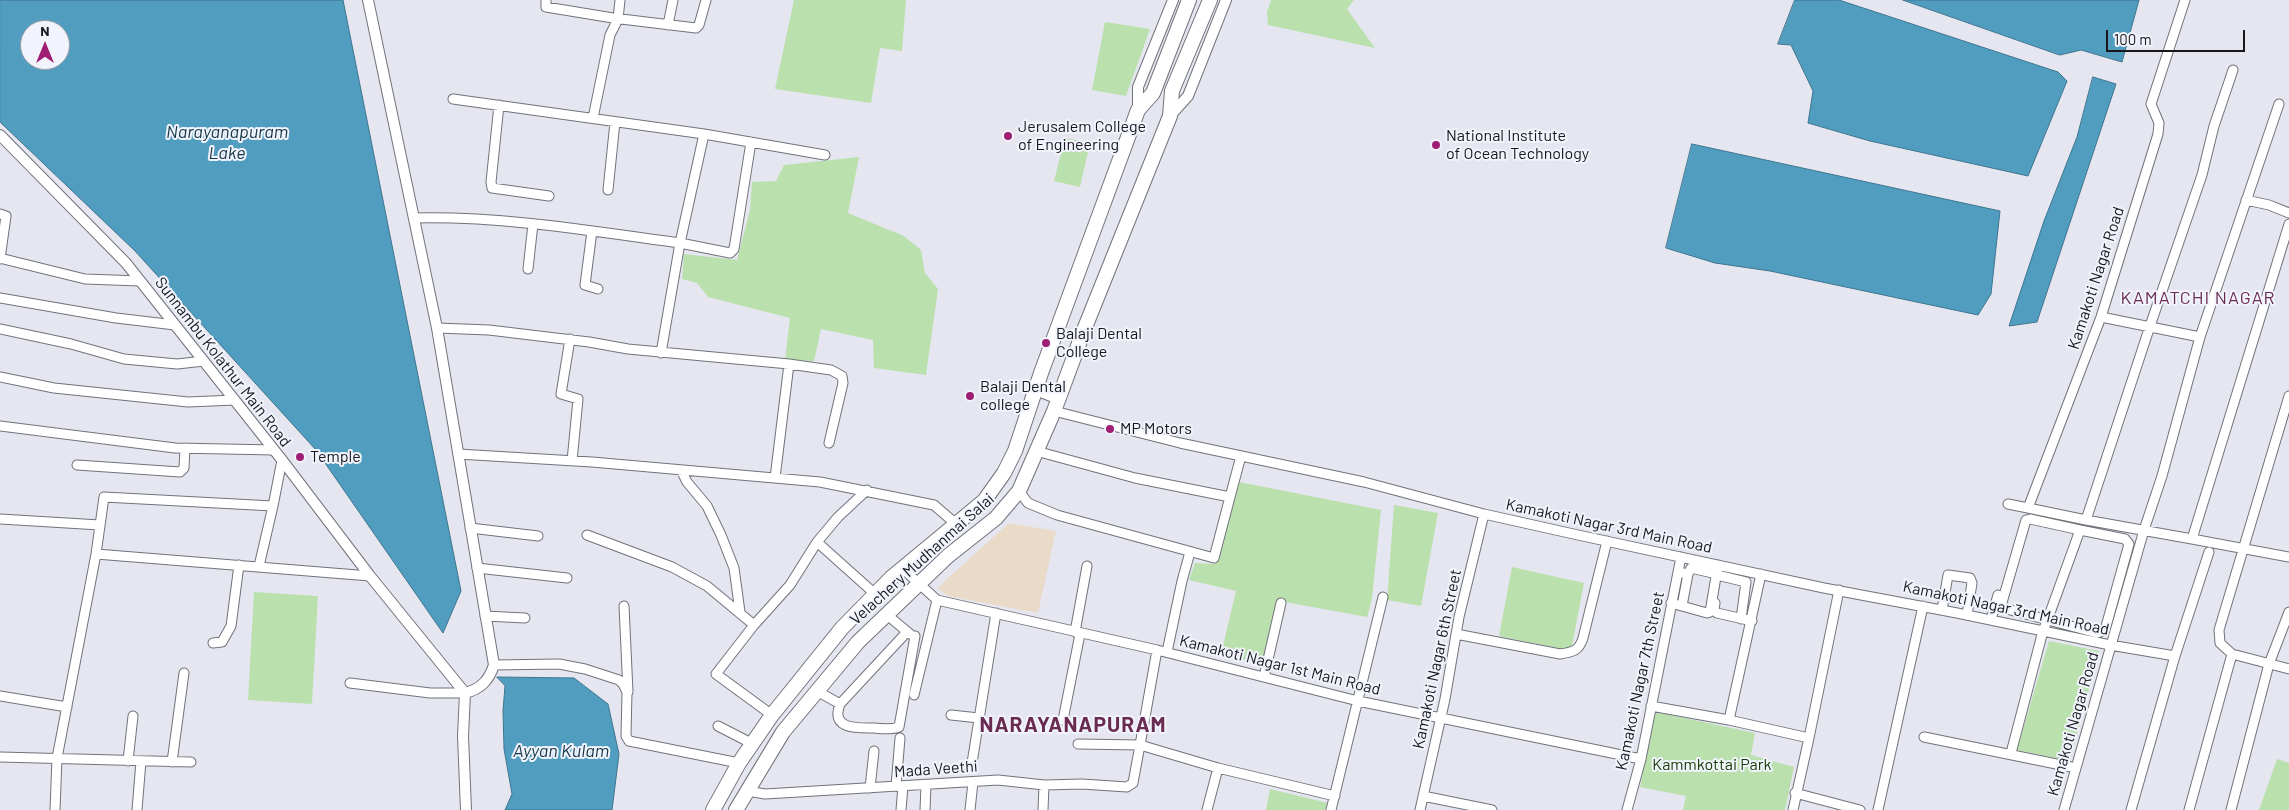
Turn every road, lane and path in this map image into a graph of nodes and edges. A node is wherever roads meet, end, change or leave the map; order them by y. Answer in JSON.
{"nodes":[{"id":1,"x":368,"y":0,"type":"edge"},
{"id":2,"x":546,"y":0,"type":"edge"},
{"id":3,"x":620,"y":0,"type":"edge"},
{"id":4,"x":673,"y":0,"type":"edge"},
{"id":5,"x":706,"y":0,"type":"edge"},
{"id":6,"x":1171,"y":0,"type":"edge"},
{"id":7,"x":1189,"y":0,"type":"edge"},
{"id":8,"x":1210,"y":0,"type":"edge"},
{"id":9,"x":1226,"y":0,"type":"edge"},
{"id":10,"x":2185,"y":0,"type":"edge"},
{"id":11,"x":618,"y":19,"type":"junction"},
{"id":12,"x":668,"y":25,"type":"junction"},
{"id":13,"x":2233,"y":70,"type":"dead end"},
{"id":14,"x":452,"y":99,"type":"dead end"},
{"id":15,"x":2279,"y":104,"type":"dead end"},
{"id":16,"x":499,"y":105,"type":"junction"},
{"id":17,"x":1138,"y":110,"type":"junction"},
{"id":18,"x":1170,"y":116,"type":"junction"},
{"id":19,"x":593,"y":118,"type":"junction"},
{"id":20,"x":615,"y":122,"type":"junction"},
{"id":21,"x":704,"y":134,"type":"junction"},
{"id":22,"x":0,"y":136,"type":"edge"},
{"id":23,"x":752,"y":142,"type":"junction"},
{"id":24,"x":825,"y":155,"type":"dead end"},
{"id":25,"x":608,"y":190,"type":"dead end"},
{"id":26,"x":549,"y":196,"type":"dead end"},
{"id":27,"x":2246,"y":200,"type":"junction"},
{"id":28,"x":2289,"y":213,"type":"edge"},
{"id":29,"x":0,"y":214,"type":"edge"},
{"id":30,"x":414,"y":218,"type":"junction"},
{"id":31,"x":533,"y":224,"type":"junction"},
{"id":32,"x":2289,"y":224,"type":"edge"},
{"id":33,"x":592,"y":231,"type":"junction"},
{"id":34,"x":680,"y":243,"type":"junction"},
{"id":35,"x":0,"y":258,"type":"edge"},
{"id":36,"x":528,"y":270,"type":"dead end"},
{"id":37,"x":140,"y":281,"type":"junction"},
{"id":38,"x":598,"y":289,"type":"dead end"},
{"id":39,"x":0,"y":298,"type":"edge"},
{"id":40,"x":2101,"y":317,"type":"junction"},
{"id":41,"x":175,"y":324,"type":"junction"},
{"id":42,"x":2150,"y":326,"type":"junction"},
{"id":43,"x":437,"y":328,"type":"junction"},
{"id":44,"x":0,"y":329,"type":"edge"},
{"id":45,"x":2200,"y":337,"type":"junction"},
{"id":46,"x":570,"y":339,"type":"junction"},
{"id":47,"x":661,"y":352,"type":"junction"},
{"id":48,"x":204,"y":361,"type":"junction"},
{"id":49,"x":789,"y":364,"type":"junction"},
{"id":50,"x":0,"y":377,"type":"edge"},
{"id":51,"x":1036,"y":388,"type":"junction"},
{"id":52,"x":2289,"y":396,"type":"edge"},
{"id":53,"x":1059,"y":397,"type":"junction"},
{"id":54,"x":235,"y":400,"type":"junction"},
{"id":55,"x":1054,"y":411,"type":"junction"},
{"id":56,"x":0,"y":426,"type":"edge"},
{"id":57,"x":829,"y":443,"type":"dead end"},
{"id":58,"x":185,"y":448,"type":"junction"},
{"id":59,"x":274,"y":450,"type":"junction"},
{"id":60,"x":1036,"y":451,"type":"junction"},
{"id":61,"x":458,"y":454,"type":"junction"},
{"id":62,"x":1241,"y":456,"type":"junction"},
{"id":63,"x":282,"y":460,"type":"junction"},
{"id":64,"x":572,"y":461,"type":"junction"},
{"id":65,"x":77,"y":465,"type":"dead end"},
{"id":66,"x":681,"y":470,"type":"junction"},
{"id":67,"x":775,"y":478,"type":"junction"},
{"id":68,"x":867,"y":490,"type":"junction"},
{"id":69,"x":1019,"y":491,"type":"junction"},
{"id":70,"x":1230,"y":496,"type":"junction"},
{"id":71,"x":2008,"y":504,"type":"dead end"},
{"id":72,"x":273,"y":506,"type":"junction"},
{"id":73,"x":2028,"y":508,"type":"junction"},
{"id":74,"x":1484,"y":514,"type":"junction"},
{"id":75,"x":0,"y":519,"type":"edge"},
{"id":76,"x":2086,"y":520,"type":"junction"},
{"id":77,"x":956,"y":524,"type":"junction"},
{"id":78,"x":100,"y":525,"type":"junction"},
{"id":79,"x":2018,"y":525,"type":"dead end"},
{"id":80,"x":470,"y":528,"type":"junction"},
{"id":81,"x":2080,"y":530,"type":"junction"},
{"id":82,"x":2144,"y":530,"type":"junction"},
{"id":83,"x":587,"y":535,"type":"dead end"},
{"id":84,"x":538,"y":536,"type":"dead end"},
{"id":85,"x":1607,"y":540,"type":"junction"},
{"id":86,"x":2192,"y":540,"type":"junction"},
{"id":87,"x":817,"y":542,"type":"junction"},
{"id":88,"x":2244,"y":549,"type":"junction"},
{"id":89,"x":1190,"y":552,"type":"junction"},
{"id":90,"x":2209,"y":552,"type":"dead end"},
{"id":91,"x":96,"y":554,"type":"junction"},
{"id":92,"x":1681,"y":557,"type":"junction"},
{"id":93,"x":2289,"y":557,"type":"edge"},
{"id":94,"x":239,"y":565,"type":"junction"},
{"id":95,"x":259,"y":566,"type":"junction"},
{"id":96,"x":1087,"y":566,"type":"dead end"},
{"id":97,"x":477,"y":568,"type":"junction"},
{"id":98,"x":903,"y":569,"type":"junction"},
{"id":99,"x":1720,"y":570,"type":"junction"},
{"id":100,"x":1678,"y":572,"type":"junction"},
{"id":101,"x":1688,"y":574,"type":"junction"},
{"id":102,"x":1761,"y":574,"type":"junction"},
{"id":103,"x":370,"y":576,"type":"junction"},
{"id":104,"x":567,"y":578,"type":"dead end"},
{"id":105,"x":918,"y":584,"type":"junction"},
{"id":106,"x":1839,"y":590,"type":"junction"},
{"id":107,"x":874,"y":593,"type":"junction"},
{"id":108,"x":1382,"y":597,"type":"dead end"},
{"id":109,"x":936,"y":600,"type":"junction"},
{"id":110,"x":1281,"y":603,"type":"dead end"},
{"id":111,"x":1671,"y":603,"type":"junction"},
{"id":112,"x":624,"y":606,"type":"dead end"},
{"id":113,"x":1682,"y":606,"type":"junction"},
{"id":114,"x":1923,"y":606,"type":"junction"},
{"id":115,"x":1942,"y":610,"type":"junction"},
{"id":116,"x":740,"y":612,"type":"junction"},
{"id":117,"x":2289,"y":612,"type":"edge"},
{"id":118,"x":886,"y":614,"type":"junction"},
{"id":119,"x":996,"y":614,"type":"junction"},
{"id":120,"x":1967,"y":615,"type":"junction"},
{"id":121,"x":485,"y":616,"type":"junction"},
{"id":122,"x":525,"y":618,"type":"dead end"},
{"id":123,"x":1742,"y":618,"type":"junction"},
{"id":124,"x":1991,"y":620,"type":"junction"},
{"id":125,"x":1752,"y":621,"type":"junction"},
{"id":126,"x":2048,"y":621,"type":"junction"},
{"id":127,"x":754,"y":625,"type":"junction"},
{"id":128,"x":2043,"y":631,"type":"junction"},
{"id":129,"x":1078,"y":633,"type":"junction"},
{"id":130,"x":910,"y":634,"type":"junction"},
{"id":131,"x":1456,"y":634,"type":"junction"},
{"id":132,"x":927,"y":638,"type":"junction"},
{"id":133,"x":213,"y":643,"type":"dead end"},
{"id":134,"x":2110,"y":645,"type":"junction"},
{"id":135,"x":1162,"y":651,"type":"junction"},
{"id":136,"x":2232,"y":654,"type":"junction"},
{"id":137,"x":2175,"y":656,"type":"junction"},
{"id":138,"x":494,"y":664,"type":"junction"},
{"id":139,"x":2269,"y":664,"type":"junction"},
{"id":140,"x":2289,"y":669,"type":"edge"},
{"id":141,"x":184,"y":673,"type":"dead end"},
{"id":142,"x":1264,"y":677,"type":"junction"},
{"id":143,"x":350,"y":683,"type":"dead end"},
{"id":144,"x":817,"y":691,"type":"junction"},
{"id":145,"x":465,"y":693,"type":"junction"},
{"id":146,"x":914,"y":695,"type":"dead end"},
{"id":147,"x":0,"y":696,"type":"edge"},
{"id":148,"x":627,"y":697,"type":"junction"},
{"id":149,"x":1358,"y":701,"type":"junction"},
{"id":150,"x":840,"y":704,"type":"junction"},
{"id":151,"x":1651,"y":706,"type":"junction"},
{"id":152,"x":67,"y":707,"type":"junction"},
{"id":153,"x":772,"y":715,"type":"junction"},
{"id":154,"x":950,"y":715,"type":"dead end"},
{"id":155,"x":133,"y":716,"type":"dead end"},
{"id":156,"x":1440,"y":717,"type":"junction"},
{"id":157,"x":979,"y":718,"type":"junction"},
{"id":158,"x":1063,"y":720,"type":"dead end"},
{"id":159,"x":1728,"y":720,"type":"junction"},
{"id":160,"x":718,"y":726,"type":"dead end"},
{"id":161,"x":1924,"y":737,"type":"dead end"},
{"id":162,"x":900,"y":738,"type":"dead end"},
{"id":163,"x":1808,"y":738,"type":"junction"},
{"id":164,"x":753,"y":744,"type":"junction"},
{"id":165,"x":1078,"y":744,"type":"dead end"},
{"id":166,"x":1140,"y":745,"type":"junction"},
{"id":167,"x":874,"y":751,"type":"dead end"},
{"id":168,"x":2011,"y":753,"type":"junction"},
{"id":169,"x":0,"y":757,"type":"edge"},
{"id":170,"x":58,"y":758,"type":"junction"},
{"id":171,"x":1641,"y":759,"type":"junction"},
{"id":172,"x":128,"y":760,"type":"junction"},
{"id":173,"x":140,"y":761,"type":"junction"},
{"id":174,"x":172,"y":762,"type":"junction"},
{"id":175,"x":191,"y":762,"type":"dead end"},
{"id":176,"x":739,"y":763,"type":"junction"},
{"id":177,"x":972,"y":763,"type":"dead end"},
{"id":178,"x":1218,"y":768,"type":"junction"},
{"id":179,"x":2076,"y":768,"type":"junction"},
{"id":180,"x":973,"y":782,"type":"junction"},
{"id":181,"x":926,"y":785,"type":"junction"},
{"id":182,"x":1044,"y":785,"type":"junction"},
{"id":183,"x":900,"y":786,"type":"junction"},
{"id":184,"x":870,"y":788,"type":"junction"},
{"id":185,"x":747,"y":791,"type":"junction"},
{"id":186,"x":1795,"y":794,"type":"junction"},
{"id":187,"x":1335,"y":796,"type":"junction"},
{"id":188,"x":1423,"y":796,"type":"junction"},
{"id":189,"x":55,"y":810,"type":"edge"},
{"id":190,"x":137,"y":810,"type":"edge"},
{"id":191,"x":466,"y":810,"type":"edge"},
{"id":192,"x":713,"y":810,"type":"edge"},
{"id":193,"x":736,"y":810,"type":"edge"},
{"id":194,"x":901,"y":810,"type":"edge"},
{"id":195,"x":925,"y":810,"type":"edge"},
{"id":196,"x":970,"y":810,"type":"edge"},
{"id":197,"x":1043,"y":810,"type":"edge"},
{"id":198,"x":1207,"y":810,"type":"edge"},
{"id":199,"x":1331,"y":810,"type":"edge"},
{"id":200,"x":1420,"y":810,"type":"edge"},
{"id":201,"x":1492,"y":810,"type":"edge"},
{"id":202,"x":1627,"y":810,"type":"edge"},
{"id":203,"x":1793,"y":810,"type":"edge"},
{"id":204,"x":1860,"y":810,"type":"edge"},
{"id":205,"x":1878,"y":810,"type":"edge"},
{"id":206,"x":2064,"y":810,"type":"edge"},
{"id":207,"x":2131,"y":810,"type":"edge"},
{"id":208,"x":2189,"y":810,"type":"edge"},
{"id":209,"x":2231,"y":810,"type":"edge"}],
"edges":[{"from":1,"to":30,"type":"street"},
{"from":2,"to":11,"type":"street"},
{"from":3,"to":11,"type":"street"},
{"from":4,"to":12,"type":"street"},
{"from":5,"to":12,"type":"street"},
{"from":6,"to":17,"type":"street"},
{"from":7,"to":17,"type":"main road"},
{"from":8,"to":18,"type":"main road","name":"Velachery Mudhanmai Salai"},
{"from":9,"to":18,"type":"street"},
{"from":10,"to":40,"type":"street","name":"Kamakoti Nagar Road"},
{"from":11,"to":12,"type":"street"},
{"from":11,"to":19,"type":"street"},
{"from":13,"to":42,"type":"street"},
{"from":14,"to":16,"type":"street"},
{"from":15,"to":27,"type":"street","name":"Kamakoti Nagar Road"},
{"from":16,"to":19,"type":"street"},
{"from":16,"to":26,"type":"street"},
{"from":17,"to":51,"type":"main road","name":"Velachery Mudhanmai Salai"},
{"from":18,"to":53,"type":"main road","name":"Velachery Mudhanmai Salai"},
{"from":19,"to":20,"type":"street"},
{"from":20,"to":21,"type":"street"},
{"from":20,"to":25,"type":"street"},
{"from":21,"to":23,"type":"street"},
{"from":21,"to":34,"type":"street"},
{"from":22,"to":37,"type":"street","name":"Sunnambu Kolathur Main Road"},
{"from":23,"to":24,"type":"street"},
{"from":23,"to":34,"type":"street"},
{"from":27,"to":28,"type":"street"},
{"from":27,"to":45,"type":"street","name":"Kamakoti Nagar Road"},
{"from":29,"to":35,"type":"street"},
{"from":30,"to":31,"type":"street"},
{"from":30,"to":43,"type":"street"},
{"from":31,"to":33,"type":"street"},
{"from":31,"to":36,"type":"street"},
{"from":32,"to":86,"type":"street"},
{"from":33,"to":34,"type":"street"},
{"from":33,"to":38,"type":"street"},
{"from":34,"to":47,"type":"street"},
{"from":35,"to":37,"type":"street"},
{"from":37,"to":41,"type":"street","name":"Sunnambu Kolathur Main Road"},
{"from":39,"to":41,"type":"street"},
{"from":40,"to":42,"type":"street"},
{"from":40,"to":73,"type":"street","name":"Kamakoti Nagar Road"},
{"from":41,"to":48,"type":"street","name":"Sunnambu Kolathur Main Road"},
{"from":42,"to":45,"type":"street"},
{"from":42,"to":76,"type":"street"},
{"from":43,"to":46,"type":"street"},
{"from":43,"to":61,"type":"street"},
{"from":44,"to":48,"type":"street"},
{"from":45,"to":82,"type":"street","name":"Kamakoti Nagar Road"},
{"from":46,"to":47,"type":"street"},
{"from":46,"to":64,"type":"street"},
{"from":47,"to":49,"type":"street"},
{"from":48,"to":54,"type":"street","name":"Sunnambu Kolathur Main Road"},
{"from":49,"to":57,"type":"street"},
{"from":49,"to":67,"type":"street"},
{"from":50,"to":54,"type":"street"},
{"from":51,"to":53,"type":"main road"},
{"from":51,"to":77,"type":"main road","name":"Velachery Mudhanmai Salai"},
{"from":52,"to":88,"type":"street"},
{"from":53,"to":55,"type":"main road","name":"Velachery Mudhanmai Salai"},
{"from":54,"to":59,"type":"street","name":"Sunnambu Kolathur Main Road"},
{"from":55,"to":60,"type":"main road","name":"Velachery Mudhanmai Salai"},
{"from":55,"to":62,"type":"street","name":"Kamakoti Nagar 3rd Main Road"},
{"from":56,"to":58,"type":"street"},
{"from":58,"to":59,"type":"street"},
{"from":58,"to":65,"type":"street"},
{"from":59,"to":63,"type":"street","name":"Sunnambu Kolathur Main Road"},
{"from":60,"to":69,"type":"main road","name":"Velachery Mudhanmai Salai"},
{"from":60,"to":70,"type":"street"},
{"from":61,"to":64,"type":"street"},
{"from":61,"to":80,"type":"street"},
{"from":62,"to":70,"type":"street"},
{"from":62,"to":74,"type":"street","name":"Kamakoti Nagar 3rd Main Road"},
{"from":63,"to":72,"type":"street"},
{"from":63,"to":103,"type":"street","name":"Sunnambu Kolathur Main Road"},
{"from":64,"to":66,"type":"street"},
{"from":66,"to":67,"type":"street"},
{"from":66,"to":116,"type":"street"},
{"from":67,"to":68,"type":"street"},
{"from":68,"to":77,"type":"street"},
{"from":68,"to":87,"type":"street"},
{"from":69,"to":89,"type":"street"},
{"from":69,"to":105,"type":"main road","name":"Velachery Mudhanmai Salai"},
{"from":70,"to":89,"type":"street"},
{"from":71,"to":73,"type":"street"},
{"from":72,"to":78,"type":"street"},
{"from":72,"to":95,"type":"street"},
{"from":73,"to":76,"type":"street"},
{"from":74,"to":85,"type":"street","name":"Kamakoti Nagar 3rd Main Road"},
{"from":74,"to":131,"type":"street","name":"Kamakoti Nagar 6th Street"},
{"from":75,"to":78,"type":"street"},
{"from":76,"to":82,"type":"street"},
{"from":77,"to":98,"type":"main road","name":"Velachery Mudhanmai Salai"},
{"from":78,"to":91,"type":"street"},
{"from":79,"to":124,"type":"street"},
{"from":80,"to":84,"type":"street"},
{"from":80,"to":97,"type":"street"},
{"from":81,"to":126,"type":"street"},
{"from":81,"to":126,"type":"street"},
{"from":81,"to":126,"type":"street"},
{"from":82,"to":86,"type":"street"},
{"from":82,"to":134,"type":"street","name":"Kamakoti Nagar Road"},
{"from":83,"to":116,"type":"street"},
{"from":85,"to":92,"type":"street","name":"Kamakoti Nagar 3rd Main Road"},
{"from":85,"to":131,"type":"street"},
{"from":86,"to":88,"type":"street"},
{"from":87,"to":107,"type":"street"},
{"from":87,"to":127,"type":"street"},
{"from":88,"to":93,"type":"street"},
{"from":88,"to":136,"type":"street"},
{"from":89,"to":135,"type":"street"},
{"from":90,"to":137,"type":"street"},
{"from":91,"to":94,"type":"street"},
{"from":91,"to":152,"type":"street"},
{"from":92,"to":99,"type":"street","name":"Kamakoti Nagar 3rd Main Road"},
{"from":92,"to":100,"type":"street","name":"Kamakoti Nagar 7th Street"},
{"from":94,"to":95,"type":"street"},
{"from":94,"to":133,"type":"street"},
{"from":95,"to":103,"type":"street"},
{"from":96,"to":129,"type":"street"},
{"from":97,"to":104,"type":"street"},
{"from":97,"to":121,"type":"street"},
{"from":98,"to":105,"type":"street","name":"Kamakoti Nagar 1st Main Road"},
{"from":98,"to":107,"type":"main road","name":"Velachery Mudhanmai Salai"},
{"from":99,"to":101,"type":"street"},
{"from":99,"to":102,"type":"street","name":"Kamakoti Nagar 3rd Main Road"},
{"from":99,"to":113,"type":"street"},
{"from":99,"to":123,"type":"street"},
{"from":99,"to":123,"type":"street"},
{"from":100,"to":101,"type":"street"},
{"from":100,"to":111,"type":"street","name":"Kamakoti Nagar 7th Street"},
{"from":101,"to":113,"type":"street"},
{"from":102,"to":106,"type":"street","name":"Kamakoti Nagar 3rd Main Road"},
{"from":102,"to":125,"type":"street"},
{"from":103,"to":145,"type":"street","name":"Sunnambu Kolathur Main Road"},
{"from":105,"to":109,"type":"street","name":"Kamakoti Nagar 1st Main Road"},
{"from":105,"to":118,"type":"main road","name":"Velachery Mudhanmai Salai"},
{"from":106,"to":114,"type":"street","name":"Kamakoti Nagar 3rd Main Road"},
{"from":106,"to":163,"type":"street"},
{"from":107,"to":153,"type":"main road","name":"Velachery Mudhanmai Salai"},
{"from":108,"to":149,"type":"street"},
{"from":109,"to":119,"type":"street","name":"Kamakoti Nagar 1st Main Road"},
{"from":109,"to":132,"type":"street"},
{"from":110,"to":142,"type":"street"},
{"from":111,"to":113,"type":"street"},
{"from":111,"to":151,"type":"street","name":"Kamakoti Nagar 7th Street"},
{"from":112,"to":148,"type":"street"},
{"from":114,"to":115,"type":"street","name":"Kamakoti Nagar 3rd Main Road"},
{"from":114,"to":205,"type":"street"},
{"from":115,"to":120,"type":"street","name":"Kamakoti Nagar 3rd Main Road"},
{"from":115,"to":120,"type":"street"},
{"from":116,"to":127,"type":"street"},
{"from":117,"to":139,"type":"street"},
{"from":118,"to":130,"type":"street"},
{"from":118,"to":144,"type":"main road","name":"Velachery Mudhanmai Salai"},
{"from":119,"to":129,"type":"street","name":"Kamakoti Nagar 1st Main Road"},
{"from":119,"to":157,"type":"street"},
{"from":120,"to":124,"type":"street","name":"Kamakoti Nagar 3rd Main Road"},
{"from":121,"to":122,"type":"street"},
{"from":121,"to":138,"type":"street"},
{"from":123,"to":125,"type":"street"},
{"from":124,"to":128,"type":"street","name":"Kamakoti Nagar 3rd Main Road"},
{"from":125,"to":159,"type":"street"},
{"from":126,"to":128,"type":"street"},
{"from":127,"to":153,"type":"street"},
{"from":128,"to":134,"type":"street","name":"Kamakoti Nagar 3rd Main Road"},
{"from":128,"to":168,"type":"street"},
{"from":129,"to":135,"type":"street","name":"Kamakoti Nagar 1st Main Road"},
{"from":129,"to":158,"type":"street"},
{"from":130,"to":132,"type":"street"},
{"from":130,"to":150,"type":"street"},
{"from":130,"to":150,"type":"street"},
{"from":131,"to":156,"type":"street","name":"Kamakoti Nagar 6th Street"},
{"from":132,"to":146,"type":"street"},
{"from":134,"to":137,"type":"street","name":"Kamakoti Nagar 3rd Main Road"},
{"from":134,"to":179,"type":"street","name":"Kamakoti Nagar Road"},
{"from":135,"to":142,"type":"street","name":"Kamakoti Nagar 1st Main Road"},
{"from":135,"to":166,"type":"street"},
{"from":136,"to":139,"type":"street"},
{"from":136,"to":208,"type":"street"},
{"from":137,"to":207,"type":"street"},
{"from":138,"to":145,"type":"street"},
{"from":138,"to":148,"type":"street"},
{"from":139,"to":140,"type":"street"},
{"from":139,"to":209,"type":"street"},
{"from":141,"to":174,"type":"street"},
{"from":142,"to":149,"type":"street","name":"Kamakoti Nagar 1st Main Road"},
{"from":143,"to":145,"type":"street"},
{"from":144,"to":150,"type":"street"},
{"from":144,"to":185,"type":"main road","name":"Velachery Mudhanmai Salai"},
{"from":145,"to":191,"type":"street"},
{"from":147,"to":152,"type":"street"},
{"from":148,"to":176,"type":"street"},
{"from":149,"to":156,"type":"street","name":"Kamakoti Nagar 1st Main Road"},
{"from":149,"to":187,"type":"street"},
{"from":151,"to":159,"type":"street"},
{"from":151,"to":171,"type":"street","name":"Kamakoti Nagar 7th Street"},
{"from":152,"to":170,"type":"street"},
{"from":153,"to":164,"type":"main road","name":"Velachery Mudhanmai Salai"},
{"from":154,"to":157,"type":"street"},
{"from":155,"to":172,"type":"street"},
{"from":156,"to":171,"type":"street","name":"Kamakoti Nagar 1st Main Road"},
{"from":156,"to":188,"type":"street","name":"Kamakoti Nagar 6th Street"},
{"from":157,"to":177,"type":"street"},
{"from":159,"to":163,"type":"street"},
{"from":160,"to":164,"type":"street"},
{"from":161,"to":168,"type":"street"},
{"from":162,"to":183,"type":"street"},
{"from":163,"to":186,"type":"street"},
{"from":164,"to":176,"type":"main road","name":"Velachery Mudhanmai Salai"},
{"from":165,"to":166,"type":"street"},
{"from":166,"to":178,"type":"street"},
{"from":166,"to":182,"type":"street","name":"Mada Veethi"},
{"from":167,"to":184,"type":"street"},
{"from":168,"to":179,"type":"street"},
{"from":169,"to":170,"type":"street"},
{"from":170,"to":172,"type":"street"},
{"from":170,"to":189,"type":"street"},
{"from":171,"to":202,"type":"street","name":"Kamakoti Nagar 7th Street"},
{"from":172,"to":173,"type":"street"},
{"from":173,"to":174,"type":"street"},
{"from":173,"to":190,"type":"street"},
{"from":174,"to":175,"type":"street"},
{"from":176,"to":192,"type":"main road","name":"Velachery Mudhanmai Salai"},
{"from":178,"to":187,"type":"street"},
{"from":178,"to":198,"type":"street"},
{"from":179,"to":206,"type":"street","name":"Kamakoti Nagar Road"},
{"from":180,"to":181,"type":"street","name":"Mada Veethi"},
{"from":180,"to":182,"type":"street","name":"Mada Veethi"},
{"from":180,"to":196,"type":"street"},
{"from":181,"to":183,"type":"street","name":"Mada Veethi"},
{"from":181,"to":195,"type":"street"},
{"from":182,"to":197,"type":"street"},
{"from":183,"to":184,"type":"street","name":"Mada Veethi"},
{"from":183,"to":194,"type":"street"},
{"from":184,"to":185,"type":"street","name":"Mada Veethi"},
{"from":185,"to":193,"type":"main road","name":"Velachery Mudhanmai Salai"},
{"from":186,"to":203,"type":"street"},
{"from":186,"to":204,"type":"street"},
{"from":187,"to":199,"type":"street"},
{"from":188,"to":200,"type":"street","name":"Kamakoti Nagar 6th Street"},
{"from":188,"to":201,"type":"street"}]}
